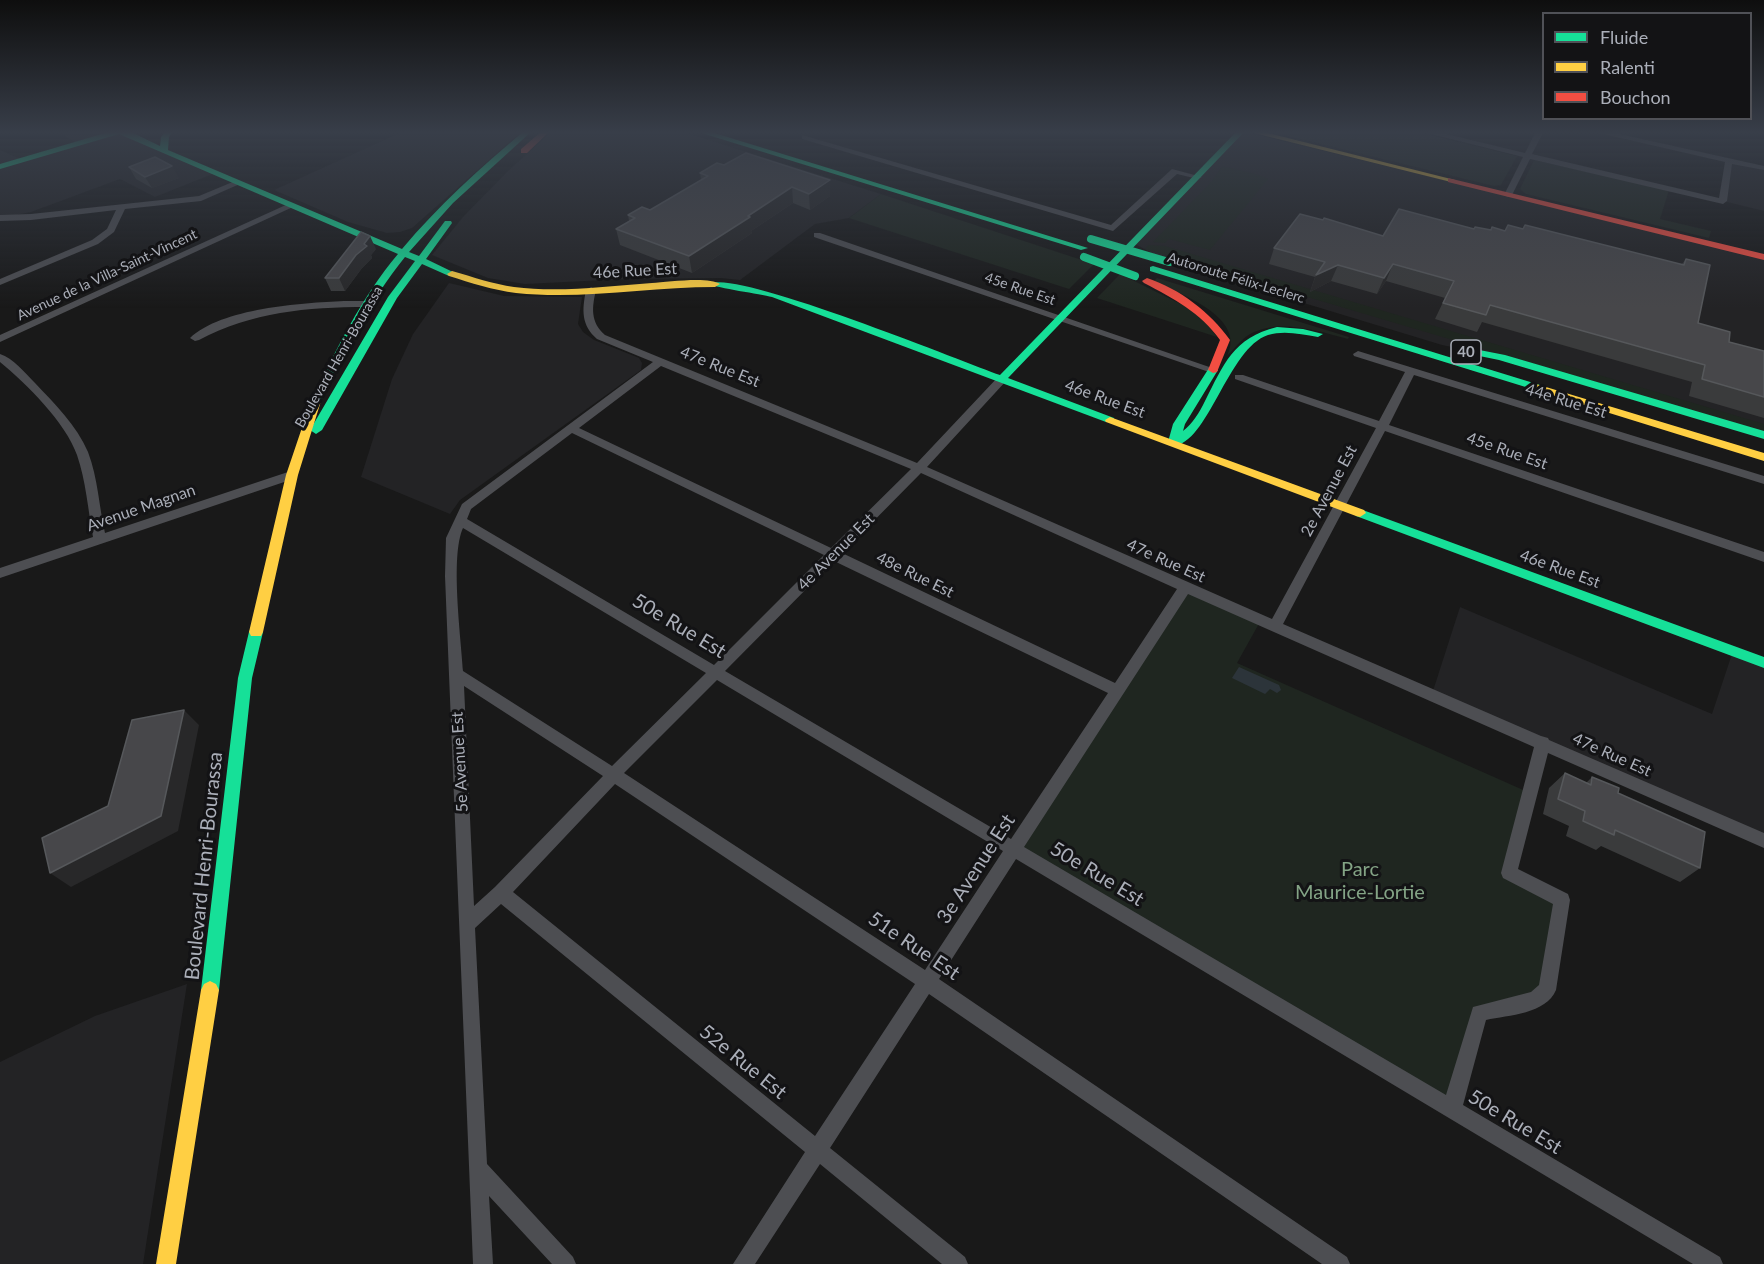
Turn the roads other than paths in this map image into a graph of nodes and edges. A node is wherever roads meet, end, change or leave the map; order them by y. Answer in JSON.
{"nodes":[{"id":1,"x":221,"y":190,"type":"edge"},
{"id":2,"x":254,"y":190,"type":"edge"},
{"id":3,"x":462,"y":190,"type":"edge"},
{"id":4,"x":481,"y":190,"type":"edge"},
{"id":5,"x":892,"y":190,"type":"edge"},
{"id":6,"x":912,"y":190,"type":"edge"},
{"id":7,"x":990,"y":190,"type":"edge"},
{"id":8,"x":1154,"y":190,"type":"edge"},
{"id":9,"x":1185,"y":190,"type":"edge"},
{"id":10,"x":1488,"y":190,"type":"edge"},
{"id":11,"x":1510,"y":190,"type":"edge"},
{"id":12,"x":1676,"y":190,"type":"edge"},
{"id":13,"x":1725,"y":190,"type":"edge"},
{"id":14,"x":1508,"y":195,"type":"junction"},
{"id":15,"x":291,"y":206,"type":"junction"},
{"id":16,"x":121,"y":208,"type":"junction"},
{"id":17,"x":0,"y":218,"type":"edge"},
{"id":18,"x":433,"y":220,"type":"junction"},
{"id":19,"x":817,"y":235,"type":"dead end"},
{"id":20,"x":364,"y":236,"type":"junction"},
{"id":21,"x":1086,"y":248,"type":"junction"},
{"id":22,"x":412,"y":255,"type":"junction"},
{"id":23,"x":1764,"y":257,"type":"edge"},
{"id":24,"x":0,"y":282,"type":"edge"},
{"id":25,"x":591,"y":290,"type":"junction"},
{"id":26,"x":366,"y":304,"type":"junction"},
{"id":27,"x":1061,"y":319,"type":"junction"},
{"id":28,"x":195,"y":338,"type":"dead end"},
{"id":29,"x":0,"y":339,"type":"edge"},
{"id":30,"x":1442,"y":345,"type":"junction"},
{"id":31,"x":1358,"y":354,"type":"dead end"},
{"id":32,"x":0,"y":357,"type":"edge"},
{"id":33,"x":661,"y":361,"type":"junction"},
{"id":34,"x":1213,"y":370,"type":"junction"},
{"id":35,"x":1411,"y":371,"type":"junction"},
{"id":36,"x":1239,"y":376,"type":"dead end"},
{"id":37,"x":1002,"y":379,"type":"junction"},
{"id":38,"x":1558,"y":394,"type":"junction"},
{"id":39,"x":1382,"y":426,"type":"junction"},
{"id":40,"x":570,"y":428,"type":"junction"},
{"id":41,"x":1764,"y":435,"type":"edge"},
{"id":42,"x":1174,"y":442,"type":"junction"},
{"id":43,"x":1764,"y":443,"type":"edge"},
{"id":44,"x":1764,"y":457,"type":"edge"},
{"id":45,"x":919,"y":468,"type":"junction"},
{"id":46,"x":292,"y":475,"type":"junction"},
{"id":47,"x":1764,"y":480,"type":"edge"},
{"id":48,"x":1341,"y":506,"type":"junction"},
{"id":49,"x":459,"y":520,"type":"junction"},
{"id":50,"x":100,"y":539,"type":"junction"},
{"id":51,"x":833,"y":555,"type":"junction"},
{"id":52,"x":1764,"y":557,"type":"edge"},
{"id":53,"x":0,"y":573,"type":"edge"},
{"id":54,"x":1185,"y":587,"type":"junction"},
{"id":55,"x":1275,"y":626,"type":"junction"},
{"id":56,"x":1764,"y":663,"type":"edge"},
{"id":57,"x":717,"y":673,"type":"junction"},
{"id":58,"x":456,"y":674,"type":"junction"},
{"id":59,"x":1115,"y":690,"type":"junction"},
{"id":60,"x":1543,"y":742,"type":"junction"},
{"id":61,"x":615,"y":773,"type":"junction"},
{"id":62,"x":1764,"y":841,"type":"edge"},
{"id":63,"x":1015,"y":849,"type":"junction"},
{"id":64,"x":501,"y":893,"type":"junction"},
{"id":65,"x":468,"y":923,"type":"junction"},
{"id":66,"x":927,"y":980,"type":"junction"},
{"id":67,"x":1452,"y":1109,"type":"junction"},
{"id":68,"x":816,"y":1150,"type":"junction"},
{"id":69,"x":477,"y":1168,"type":"junction"},
{"id":70,"x":166,"y":1264,"type":"edge"},
{"id":71,"x":483,"y":1264,"type":"edge"},
{"id":72,"x":566,"y":1264,"type":"edge"},
{"id":73,"x":743,"y":1264,"type":"edge"},
{"id":74,"x":958,"y":1264,"type":"edge"},
{"id":75,"x":1340,"y":1264,"type":"edge"},
{"id":76,"x":1713,"y":1264,"type":"edge"}],
"edges":[{"from":1,"to":16,"type":"street"},
{"from":2,"to":15,"type":"main road","name":"46e Rue Est"},
{"from":3,"to":18,"type":"main road","name":"Boulevard Henri-Bourassa"},
{"from":4,"to":22,"type":"main road","name":"Boulevard Henri-Bourassa"},
{"from":5,"to":21,"type":"main road","name":"Autoroute Félix-Leclerc","number":"40"},
{"from":6,"to":21,"type":"main road","name":"Autoroute Félix-Leclerc","number":"40"},
{"from":7,"to":8,"type":"street"},
{"from":9,"to":27,"type":"main road","name":"4e Avenue Est"},
{"from":10,"to":14,"type":"main road"},
{"from":11,"to":14,"type":"street"},
{"from":12,"to":13,"type":"street"},
{"from":14,"to":23,"type":"main road"},
{"from":15,"to":20,"type":"main road","name":"46e Rue Est"},
{"from":15,"to":29,"type":"street","name":"Avenue de la Villa-Saint-Vincent"},
{"from":16,"to":17,"type":"street"},
{"from":16,"to":24,"type":"street"},
{"from":18,"to":20,"type":"main road"},
{"from":18,"to":22,"type":"main road","name":"Boulevard Henri-Bourassa"},
{"from":19,"to":27,"type":"street","name":"45e Rue Est"},
{"from":20,"to":22,"type":"main road","name":"46e Rue Est"},
{"from":21,"to":30,"type":"main road","name":"Autoroute Félix-Leclerc","number":"40","bridge":true},
{"from":21,"to":34,"type":"main road","bridge":true},
{"from":21,"to":38,"type":"main road","name":"Autoroute Félix-Leclerc","number":"40"},
{"from":22,"to":25,"type":"main road","name":"46e Rue Est"},
{"from":22,"to":26,"type":"main road","name":"Boulevard Henri-Bourassa"},
{"from":22,"to":46,"type":"main road","name":"Boulevard Henri-Bourassa"},
{"from":25,"to":33,"type":"street","name":"47e Rue Est"},
{"from":25,"to":37,"type":"main road","name":"46e Rue Est"},
{"from":26,"to":28,"type":"street"},
{"from":26,"to":46,"type":"main road","name":"Boulevard Henri-Bourassa"},
{"from":27,"to":34,"type":"street","name":"45e Rue Est"},
{"from":27,"to":37,"type":"main road","name":"4e Avenue Est"},
{"from":30,"to":41,"type":"main road"},
{"from":30,"to":43,"type":"main road","name":"Autoroute Félix-Leclerc","number":"40"},
{"from":31,"to":35,"type":"street","name":"44e Rue Est"},
{"from":32,"to":50,"type":"street"},
{"from":33,"to":40,"type":"street","name":"5e Avenue Est"},
{"from":33,"to":45,"type":"street","name":"47e Rue Est"},
{"from":34,"to":42,"type":"main road"},
{"from":35,"to":39,"type":"street","name":"2e Avenue Est"},
{"from":35,"to":47,"type":"street","name":"44e Rue Est"},
{"from":36,"to":39,"type":"street","name":"45e Rue Est"},
{"from":37,"to":42,"type":"main road","name":"46e Rue Est"},
{"from":37,"to":45,"type":"street","name":"4e Avenue Est"},
{"from":38,"to":42,"type":"main road"},
{"from":38,"to":44,"type":"main road","name":"Autoroute Félix-Leclerc","number":"40"},
{"from":39,"to":48,"type":"street","name":"2e Avenue Est"},
{"from":39,"to":52,"type":"street","name":"45e Rue Est"},
{"from":40,"to":49,"type":"street","name":"5e Avenue Est"},
{"from":40,"to":51,"type":"street","name":"48e Rue Est"},
{"from":42,"to":48,"type":"main road","name":"46e Rue Est"},
{"from":45,"to":51,"type":"street","name":"4e Avenue Est"},
{"from":45,"to":54,"type":"street","name":"47e Rue Est"},
{"from":46,"to":50,"type":"street","name":"Avenue Magnan"},
{"from":46,"to":70,"type":"main road","name":"Boulevard Henri-Bourassa"},
{"from":48,"to":55,"type":"street","name":"2e Avenue Est"},
{"from":48,"to":56,"type":"main road","name":"46e Rue Est"},
{"from":49,"to":57,"type":"street","name":"50e Rue Est"},
{"from":49,"to":58,"type":"street","name":"5e Avenue Est"},
{"from":50,"to":53,"type":"street","name":"Avenue Magnan"},
{"from":51,"to":57,"type":"street","name":"4e Avenue Est"},
{"from":51,"to":59,"type":"street","name":"48e Rue Est"},
{"from":54,"to":55,"type":"street","name":"47e Rue Est"},
{"from":54,"to":59,"type":"street","name":"3e Avenue Est"},
{"from":55,"to":60,"type":"street","name":"47e Rue Est"},
{"from":57,"to":61,"type":"street","name":"4e Avenue Est"},
{"from":57,"to":63,"type":"street","name":"50e Rue Est"},
{"from":58,"to":61,"type":"street","name":"51e Rue Est"},
{"from":58,"to":65,"type":"street","name":"5e Avenue Est"},
{"from":59,"to":63,"type":"street","name":"3e Avenue Est"},
{"from":60,"to":62,"type":"street","name":"47e Rue Est"},
{"from":60,"to":67,"type":"street"},
{"from":61,"to":64,"type":"street","name":"4e Avenue Est"},
{"from":61,"to":66,"type":"street","name":"51e Rue Est"},
{"from":63,"to":66,"type":"street","name":"3e Avenue Est"},
{"from":63,"to":67,"type":"street","name":"50e Rue Est"},
{"from":64,"to":65,"type":"street","name":"4e Avenue Est"},
{"from":64,"to":68,"type":"street","name":"52e Rue Est"},
{"from":65,"to":69,"type":"street","name":"5e Avenue Est"},
{"from":66,"to":68,"type":"street","name":"3e Avenue Est"},
{"from":66,"to":75,"type":"street","name":"51e Rue Est"},
{"from":67,"to":76,"type":"street","name":"50e Rue Est"},
{"from":68,"to":73,"type":"street","name":"3e Avenue Est"},
{"from":68,"to":74,"type":"street","name":"52e Rue Est"},
{"from":69,"to":71,"type":"street","name":"5e Avenue Est"},
{"from":69,"to":72,"type":"street"}]}
